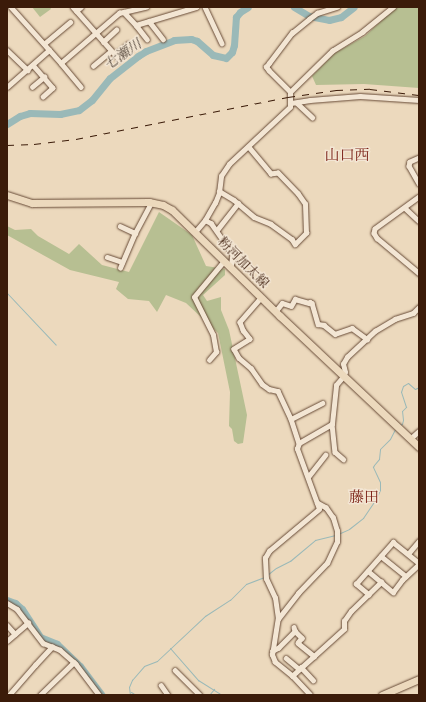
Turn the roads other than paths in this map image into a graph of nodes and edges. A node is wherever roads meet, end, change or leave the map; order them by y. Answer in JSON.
{"nodes":[{"id":1,"x":11,"y":7,"type":"edge"},
{"id":2,"x":73,"y":7,"type":"edge"},
{"id":3,"x":81,"y":7,"type":"edge"},
{"id":4,"x":146,"y":7,"type":"edge"},
{"id":5,"x":196,"y":7,"type":"edge"},
{"id":6,"x":205,"y":7,"type":"edge"},
{"id":7,"x":337,"y":7,"type":"edge"},
{"id":8,"x":393,"y":7,"type":"edge"},
{"id":9,"x":76,"y":11,"type":"junction"},
{"id":10,"x":124,"y":12,"type":"junction"},
{"id":11,"x":149,"y":21,"type":"junction"},
{"id":12,"x":70,"y":22,"type":"dead end"},
{"id":13,"x":136,"y":25,"type":"junction"},
{"id":14,"x":116,"y":30,"type":"dead end"},
{"id":15,"x":96,"y":34,"type":"junction"},
{"id":16,"x":147,"y":39,"type":"dead end"},
{"id":17,"x":162,"y":39,"type":"dead end"},
{"id":18,"x":103,"y":42,"type":"junction"},
{"id":19,"x":222,"y":43,"type":"dead end"},
{"id":20,"x":44,"y":44,"type":"junction"},
{"id":21,"x":128,"y":44,"type":"dead end"},
{"id":22,"x":7,"y":50,"type":"edge"},
{"id":23,"x":49,"y":50,"type":"junction"},
{"id":24,"x":111,"y":51,"type":"junction"},
{"id":25,"x":61,"y":63,"type":"junction"},
{"id":26,"x":34,"y":65,"type":"junction"},
{"id":27,"x":93,"y":66,"type":"dead end"},
{"id":28,"x":28,"y":70,"type":"junction"},
{"id":29,"x":44,"y":77,"type":"junction"},
{"id":30,"x":7,"y":87,"type":"edge"},
{"id":31,"x":32,"y":87,"type":"dead end"},
{"id":32,"x":82,"y":87,"type":"dead end"},
{"id":33,"x":290,"y":92,"type":"junction"},
{"id":34,"x":43,"y":97,"type":"dead end"},
{"id":35,"x":419,"y":100,"type":"edge"},
{"id":36,"x":291,"y":103,"type":"junction"},
{"id":37,"x":297,"y":103,"type":"junction"},
{"id":38,"x":312,"y":116,"type":"dead end"},
{"id":39,"x":248,"y":147,"type":"junction"},
{"id":40,"x":419,"y":158,"type":"edge"},
{"id":41,"x":419,"y":183,"type":"edge"},
{"id":42,"x":219,"y":191,"type":"junction"},
{"id":43,"x":7,"y":195,"type":"edge"},
{"id":44,"x":419,"y":196,"type":"edge"},
{"id":45,"x":151,"y":203,"type":"junction"},
{"id":46,"x":238,"y":203,"type":"junction"},
{"id":47,"x":404,"y":208,"type":"junction"},
{"id":48,"x":205,"y":220,"type":"junction"},
{"id":49,"x":419,"y":222,"type":"edge"},
{"id":50,"x":120,"y":226,"type":"dead end"},
{"id":51,"x":217,"y":230,"type":"junction"},
{"id":52,"x":195,"y":232,"type":"junction"},
{"id":53,"x":135,"y":233,"type":"junction"},
{"id":54,"x":107,"y":257,"type":"dead end"},
{"id":55,"x":224,"y":261,"type":"junction"},
{"id":56,"x":122,"y":262,"type":"junction"},
{"id":57,"x":120,"y":268,"type":"dead end"},
{"id":58,"x":231,"y":268,"type":"junction"},
{"id":59,"x":419,"y":273,"type":"edge"},
{"id":60,"x":261,"y":298,"type":"junction"},
{"id":61,"x":419,"y":307,"type":"edge"},
{"id":62,"x":275,"y":312,"type":"junction"},
{"id":63,"x":367,"y":339,"type":"junction"},
{"id":64,"x":209,"y":360,"type":"dead end"},
{"id":65,"x":343,"y":377,"type":"junction"},
{"id":66,"x":322,"y":403,"type":"dead end"},
{"id":67,"x":291,"y":420,"type":"junction"},
{"id":68,"x":332,"y":424,"type":"junction"},
{"id":69,"x":419,"y":431,"type":"edge"},
{"id":70,"x":410,"y":439,"type":"junction"},
{"id":71,"x":299,"y":444,"type":"junction"},
{"id":72,"x":419,"y":447,"type":"edge"},
{"id":73,"x":325,"y":455,"type":"dead end"},
{"id":74,"x":343,"y":459,"type":"dead end"},
{"id":75,"x":308,"y":477,"type":"junction"},
{"id":76,"x":317,"y":503,"type":"junction"},
{"id":77,"x":419,"y":542,"type":"edge"},
{"id":78,"x":408,"y":554,"type":"junction"},
{"id":79,"x":381,"y":556,"type":"junction"},
{"id":80,"x":419,"y":563,"type":"edge"},
{"id":81,"x":368,"y":571,"type":"junction"},
{"id":82,"x":406,"y":576,"type":"junction"},
{"id":83,"x":381,"y":582,"type":"junction"},
{"id":84,"x":368,"y":595,"type":"junction"},
{"id":85,"x":8,"y":605,"type":"edge"},
{"id":86,"x":278,"y":619,"type":"junction"},
{"id":87,"x":28,"y":623,"type":"junction"},
{"id":88,"x":7,"y":625,"type":"edge"},
{"id":89,"x":15,"y":634,"type":"junction"},
{"id":90,"x":7,"y":641,"type":"edge"},
{"id":91,"x":52,"y":647,"type":"junction"},
{"id":92,"x":272,"y":650,"type":"junction"},
{"id":93,"x":314,"y":656,"type":"junction"},
{"id":94,"x":286,"y":658,"type":"dead end"},
{"id":95,"x":74,"y":662,"type":"junction"},
{"id":96,"x":300,"y":668,"type":"junction"},
{"id":97,"x":175,"y":670,"type":"dead end"},
{"id":98,"x":292,"y":676,"type":"junction"},
{"id":99,"x":419,"y":678,"type":"edge"},
{"id":100,"x":313,"y":680,"type":"dead end"},
{"id":101,"x":161,"y":685,"type":"dead end"},
{"id":102,"x":197,"y":694,"type":"edge"},
{"id":103,"x":9,"y":695,"type":"edge"},
{"id":104,"x":40,"y":695,"type":"edge"},
{"id":105,"x":99,"y":695,"type":"edge"},
{"id":106,"x":167,"y":695,"type":"edge"},
{"id":107,"x":310,"y":695,"type":"edge"},
{"id":108,"x":382,"y":695,"type":"edge"}],
"edges":[{"from":1,"to":20,"type":"street"},
{"from":2,"to":9,"type":"street"},
{"from":3,"to":9,"type":"street"},
{"from":4,"to":10,"type":"street"},
{"from":5,"to":11,"type":"street"},
{"from":6,"to":19,"type":"street"},
{"from":7,"to":33,"type":"street"},
{"from":8,"to":33,"type":"street"},
{"from":9,"to":15,"type":"street"},
{"from":10,"to":13,"type":"street"},
{"from":10,"to":15,"type":"street"},
{"from":11,"to":13,"type":"street"},
{"from":11,"to":17,"type":"street"},
{"from":12,"to":20,"type":"street"},
{"from":13,"to":16,"type":"street"},
{"from":14,"to":18,"type":"street"},
{"from":15,"to":18,"type":"street"},
{"from":15,"to":25,"type":"street"},
{"from":18,"to":24,"type":"street"},
{"from":20,"to":23,"type":"street"},
{"from":21,"to":24,"type":"street"},
{"from":22,"to":28,"type":"street"},
{"from":23,"to":25,"type":"street"},
{"from":23,"to":26,"type":"street"},
{"from":24,"to":27,"type":"street"},
{"from":25,"to":32,"type":"street"},
{"from":26,"to":28,"type":"street"},
{"from":26,"to":29,"type":"street"},
{"from":28,"to":30,"type":"street"},
{"from":29,"to":31,"type":"street"},
{"from":29,"to":34,"type":"street"},
{"from":33,"to":36,"type":"street"},
{"from":35,"to":37,"type":"street"},
{"from":36,"to":37,"type":"street"},
{"from":36,"to":39,"type":"street"},
{"from":37,"to":38,"type":"street"},
{"from":39,"to":42,"type":"street"},
{"from":39,"to":46,"type":"street"},
{"from":40,"to":41,"type":"street"},
{"from":42,"to":46,"type":"street"},
{"from":42,"to":48,"type":"street"},
{"from":43,"to":45,"type":"main road","name":"粉河加太線"},
{"from":44,"to":47,"type":"street"},
{"from":45,"to":52,"type":"main road","name":"粉河加太線"},
{"from":45,"to":53,"type":"street"},
{"from":46,"to":51,"type":"street"},
{"from":47,"to":49,"type":"street"},
{"from":47,"to":59,"type":"street"},
{"from":48,"to":51,"type":"street"},
{"from":48,"to":52,"type":"street"},
{"from":50,"to":53,"type":"street"},
{"from":51,"to":58,"type":"street"},
{"from":52,"to":55,"type":"main road","name":"粉河加太線"},
{"from":53,"to":56,"type":"street"},
{"from":54,"to":56,"type":"street"},
{"from":55,"to":58,"type":"main road","name":"粉河加太線"},
{"from":55,"to":64,"type":"street"},
{"from":56,"to":57,"type":"street"},
{"from":58,"to":60,"type":"main road","name":"粉河加太線"},
{"from":60,"to":62,"type":"main road","name":"粉河加太線"},
{"from":60,"to":67,"type":"street"},
{"from":61,"to":63,"type":"street"},
{"from":62,"to":63,"type":"street"},
{"from":62,"to":65,"type":"main road","name":"粉河加太線"},
{"from":63,"to":65,"type":"street"},
{"from":65,"to":68,"type":"street"},
{"from":65,"to":70,"type":"main road","name":"粉河加太線"},
{"from":66,"to":67,"type":"street"},
{"from":67,"to":71,"type":"street"},
{"from":68,"to":71,"type":"street"},
{"from":68,"to":74,"type":"street"},
{"from":69,"to":70,"type":"street"},
{"from":70,"to":72,"type":"main road","name":"粉河加太線"},
{"from":71,"to":75,"type":"street"},
{"from":73,"to":75,"type":"street"},
{"from":75,"to":76,"type":"street"},
{"from":76,"to":86,"type":"street"},
{"from":76,"to":86,"type":"street"},
{"from":77,"to":78,"type":"street"},
{"from":78,"to":79,"type":"street"},
{"from":78,"to":80,"type":"street"},
{"from":79,"to":81,"type":"street"},
{"from":79,"to":82,"type":"street"},
{"from":80,"to":82,"type":"street"},
{"from":81,"to":83,"type":"street"},
{"from":81,"to":84,"type":"street"},
{"from":82,"to":83,"type":"street"},
{"from":83,"to":84,"type":"street"},
{"from":84,"to":93,"type":"street"},
{"from":85,"to":87,"type":"street"},
{"from":86,"to":92,"type":"street"},
{"from":87,"to":89,"type":"street"},
{"from":87,"to":91,"type":"street"},
{"from":88,"to":89,"type":"street"},
{"from":89,"to":90,"type":"street"},
{"from":91,"to":95,"type":"street"},
{"from":91,"to":103,"type":"street"},
{"from":92,"to":93,"type":"street"},
{"from":92,"to":98,"type":"street"},
{"from":93,"to":96,"type":"street"},
{"from":94,"to":96,"type":"street"},
{"from":95,"to":104,"type":"street"},
{"from":95,"to":105,"type":"street"},
{"from":96,"to":98,"type":"street"},
{"from":96,"to":100,"type":"street"},
{"from":97,"to":102,"type":"street"},
{"from":98,"to":107,"type":"street"},
{"from":99,"to":108,"type":"main road"},
{"from":101,"to":106,"type":"street"}]}
